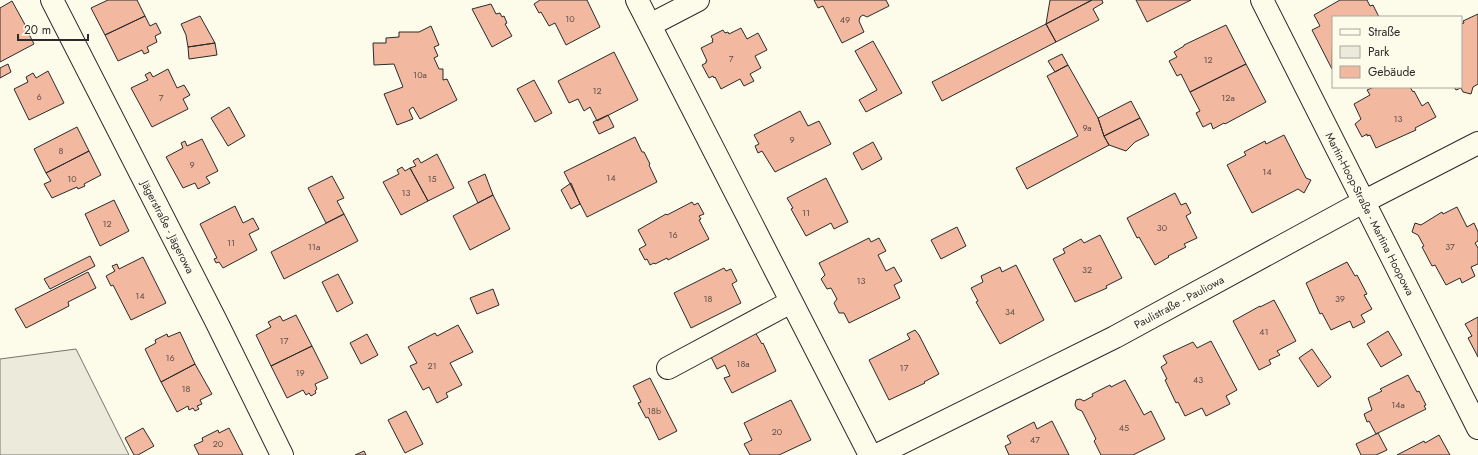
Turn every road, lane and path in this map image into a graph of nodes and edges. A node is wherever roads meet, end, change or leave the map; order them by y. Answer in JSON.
{"nodes":[{"id":1,"x":52,"y":0,"type":"edge"},
{"id":2,"x":637,"y":0,"type":"edge"},
{"id":3,"x":698,"y":0,"type":"edge"},
{"id":4,"x":1262,"y":0,"type":"edge"},
{"id":5,"x":650,"y":24,"type":"junction"},
{"id":6,"x":1478,"y":143,"type":"edge"},
{"id":7,"x":1364,"y":202,"type":"junction"},
{"id":8,"x":791,"y":302,"type":"junction"},
{"id":9,"x":668,"y":368,"type":"dead end"},
{"id":10,"x":1478,"y":428,"type":"edge"},
{"id":11,"x":282,"y":455,"type":"edge"},
{"id":12,"x":870,"y":455,"type":"edge"},
{"id":13,"x":877,"y":455,"type":"edge"}],
"edges":[{"from":1,"to":11,"type":"street","name":"Jägerstraße - Jägerowa"},
{"from":2,"to":5,"type":"street"},
{"from":3,"to":5,"type":"street"},
{"from":4,"to":7,"type":"street","name":"Martin-Hoop-Straße - Martina Hoopowa"},
{"from":5,"to":8,"type":"street"},
{"from":6,"to":7,"type":"street","name":"Paulistraße - Pauliowa"},
{"from":7,"to":10,"type":"street","name":"Martin-Hoop-Straße - Martina Hoopowa"},
{"from":7,"to":13,"type":"street","name":"Paulistraße - Pauliowa"},
{"from":8,"to":9,"type":"street"},
{"from":8,"to":12,"type":"street"}]}
